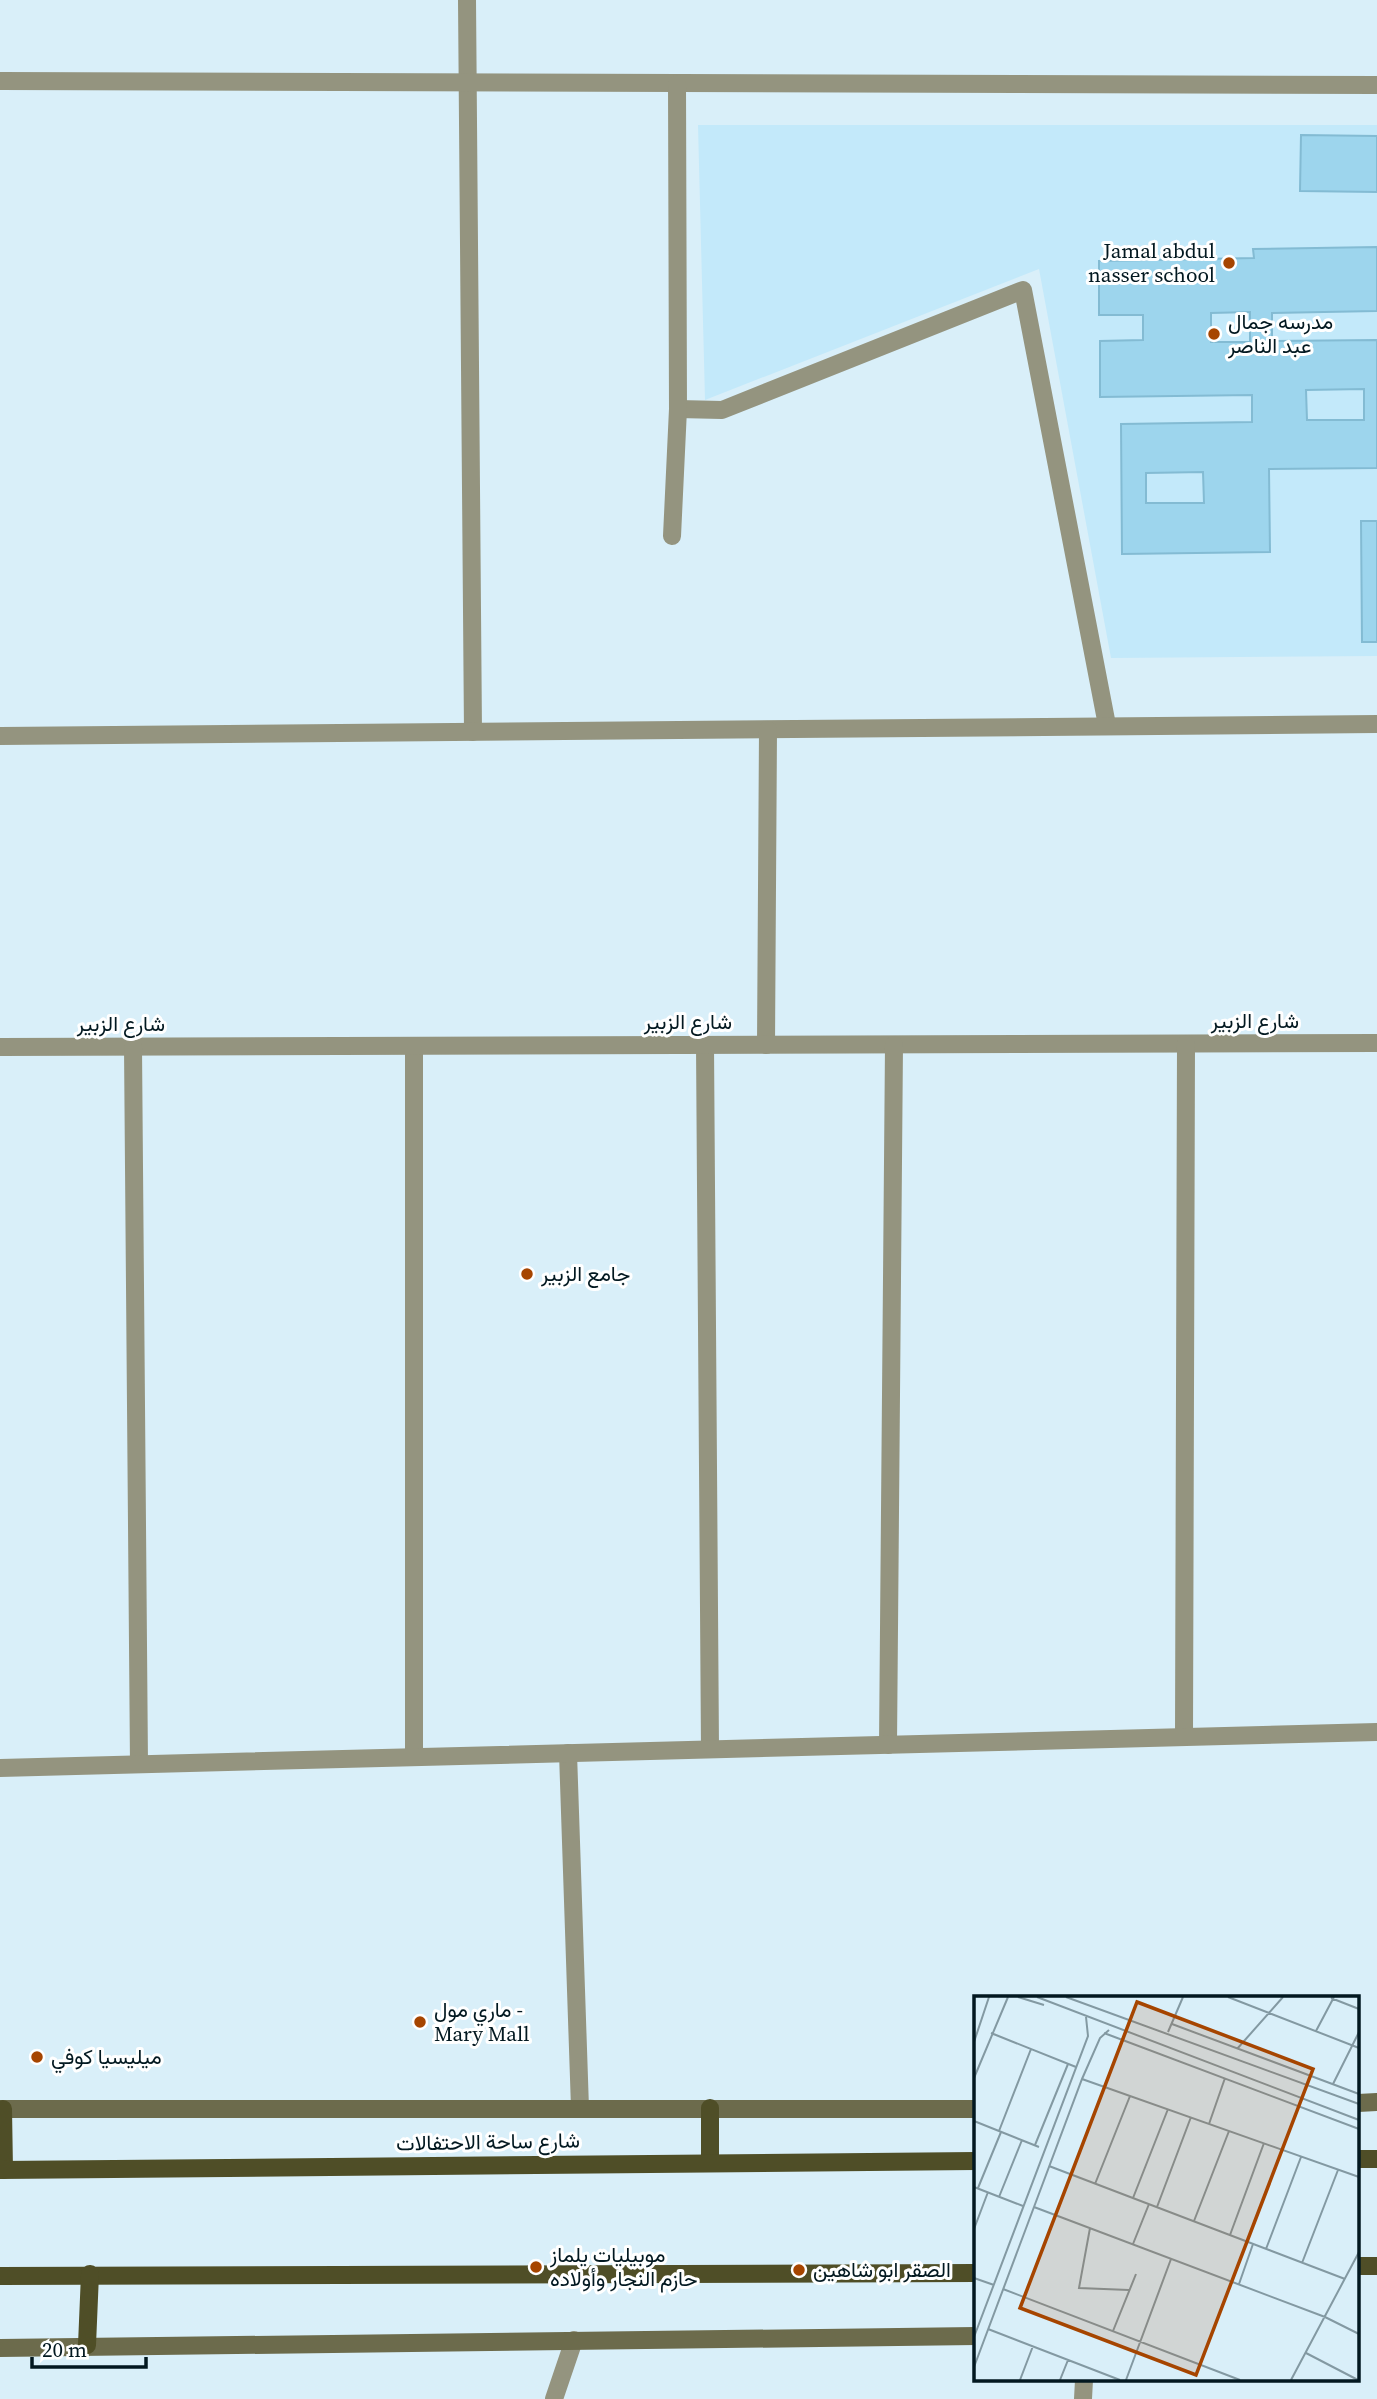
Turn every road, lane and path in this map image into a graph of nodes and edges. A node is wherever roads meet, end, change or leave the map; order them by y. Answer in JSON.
{"nodes":[{"id":1,"x":467,"y":0,"type":"edge"},
{"id":2,"x":0,"y":81,"type":"edge"},
{"id":3,"x":468,"y":83,"type":"junction"},
{"id":4,"x":677,"y":84,"type":"junction"},
{"id":5,"x":1377,"y":85,"type":"edge"},
{"id":6,"x":678,"y":409,"type":"junction"},
{"id":7,"x":672,"y":536,"type":"dead end"},
{"id":8,"x":1377,"y":724,"type":"edge"},
{"id":9,"x":1107,"y":725,"type":"junction"},
{"id":10,"x":768,"y":730,"type":"junction"},
{"id":11,"x":473,"y":732,"type":"junction"},
{"id":12,"x":0,"y":736,"type":"edge"},
{"id":13,"x":1377,"y":1043,"type":"edge"},
{"id":14,"x":1186,"y":1044,"type":"junction"},
{"id":15,"x":705,"y":1045,"type":"junction"},
{"id":16,"x":766,"y":1045,"type":"junction"},
{"id":17,"x":894,"y":1045,"type":"junction"},
{"id":18,"x":414,"y":1046,"type":"junction"},
{"id":19,"x":0,"y":1047,"type":"edge"},
{"id":20,"x":133,"y":1047,"type":"junction"},
{"id":21,"x":1377,"y":1732,"type":"edge"},
{"id":22,"x":1184,"y":1737,"type":"junction"},
{"id":23,"x":888,"y":1745,"type":"junction"},
{"id":24,"x":710,"y":1749,"type":"junction"},
{"id":25,"x":568,"y":1753,"type":"junction"},
{"id":26,"x":414,"y":1757,"type":"junction"},
{"id":27,"x":139,"y":1764,"type":"junction"},
{"id":28,"x":0,"y":1768,"type":"edge"},
{"id":29,"x":580,"y":2108,"type":"junction"},
{"id":30,"x":710,"y":2108,"type":"junction"},
{"id":31,"x":1,"y":2109,"type":"edge"},
{"id":32,"x":974,"y":2109,"type":"edge"},
{"id":33,"x":974,"y":2161,"type":"edge"},
{"id":34,"x":710,"y":2162,"type":"junction"},
{"id":35,"x":2,"y":2170,"type":"edge"},
{"id":36,"x":974,"y":2273,"type":"edge"},
{"id":37,"x":90,"y":2274,"type":"junction"},
{"id":38,"x":0,"y":2276,"type":"edge"},
{"id":39,"x":974,"y":2336,"type":"edge"},
{"id":40,"x":574,"y":2340,"type":"junction"},
{"id":41,"x":87,"y":2345,"type":"junction"},
{"id":42,"x":0,"y":2347,"type":"edge"},
{"id":43,"x":554,"y":2399,"type":"edge"}],
"edges":[{"from":1,"to":3,"type":"street"},
{"from":2,"to":3,"type":"street"},
{"from":3,"to":4,"type":"street"},
{"from":3,"to":11,"type":"street"},
{"from":4,"to":5,"type":"street"},
{"from":4,"to":6,"type":"street"},
{"from":6,"to":7,"type":"street"},
{"from":6,"to":9,"type":"street"},
{"from":8,"to":9,"type":"street"},
{"from":9,"to":10,"type":"street"},
{"from":10,"to":11,"type":"street"},
{"from":10,"to":16,"type":"street"},
{"from":11,"to":12,"type":"street"},
{"from":13,"to":14,"type":"street","name":"شارع الزبير"},
{"from":14,"to":17,"type":"street","name":"شارع الزبير"},
{"from":14,"to":22,"type":"street"},
{"from":15,"to":16,"type":"street","name":"شارع الزبير"},
{"from":15,"to":18,"type":"street","name":"شارع الزبير"},
{"from":15,"to":24,"type":"street"},
{"from":16,"to":17,"type":"street","name":"شارع الزبير"},
{"from":17,"to":23,"type":"street"},
{"from":18,"to":20,"type":"street","name":"شارع الزبير"},
{"from":18,"to":26,"type":"street"},
{"from":19,"to":20,"type":"street","name":"شارع الزبير"},
{"from":20,"to":27,"type":"street"},
{"from":21,"to":22,"type":"street"},
{"from":22,"to":23,"type":"street"},
{"from":23,"to":24,"type":"street"},
{"from":24,"to":25,"type":"street"},
{"from":25,"to":26,"type":"street"},
{"from":25,"to":29,"type":"street"},
{"from":26,"to":27,"type":"street"},
{"from":27,"to":28,"type":"street"},
{"from":29,"to":30,"type":"main road"},
{"from":29,"to":31,"type":"main road"},
{"from":30,"to":32,"type":"main road"},
{"from":30,"to":34,"type":"main road"},
{"from":31,"to":35,"type":"main road"},
{"from":33,"to":34,"type":"main road","name":"شارع ساحة الاحتفالات"},
{"from":34,"to":35,"type":"main road","name":"شارع ساحة الاحتفالات"},
{"from":36,"to":37,"type":"main road"},
{"from":37,"to":38,"type":"main road"},
{"from":37,"to":41,"type":"main road"},
{"from":39,"to":40,"type":"main road"},
{"from":40,"to":41,"type":"main road"},
{"from":40,"to":43,"type":"street"},
{"from":41,"to":42,"type":"main road"}]}
